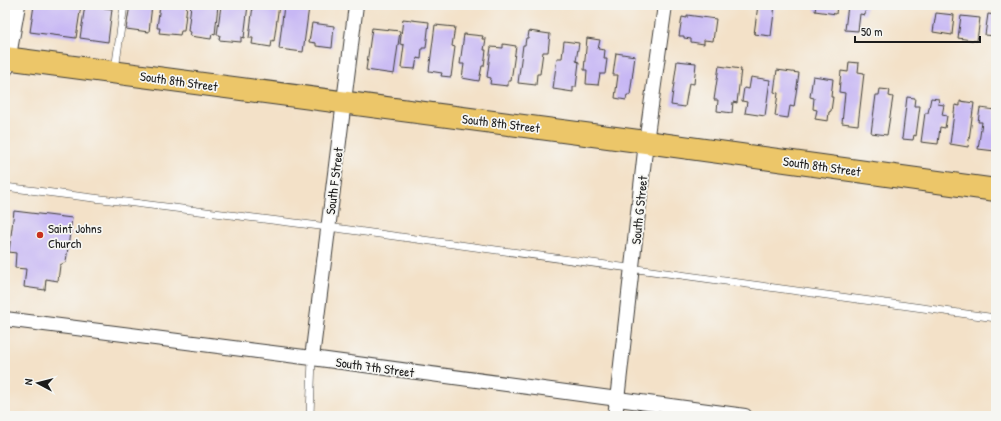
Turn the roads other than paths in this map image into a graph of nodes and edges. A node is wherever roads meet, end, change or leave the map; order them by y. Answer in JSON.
{"nodes":[{"id":1,"x":16,"y":5,"type":"edge"},
{"id":2,"x":124,"y":5,"type":"edge"},
{"id":3,"x":356,"y":5,"type":"edge"},
{"id":4,"x":665,"y":5,"type":"edge"},
{"id":5,"x":5,"y":61,"type":"edge"},
{"id":6,"x":114,"y":73,"type":"junction"},
{"id":7,"x":343,"y":103,"type":"junction"},
{"id":8,"x":646,"y":142,"type":"junction"},
{"id":9,"x":5,"y":187,"type":"edge"},
{"id":10,"x":996,"y":190,"type":"edge"},
{"id":11,"x":328,"y":228,"type":"junction"},
{"id":12,"x":632,"y":268,"type":"junction"},
{"id":13,"x":996,"y":318,"type":"edge"},
{"id":14,"x":5,"y":319,"type":"edge"},
{"id":15,"x":312,"y":358,"type":"junction"},
{"id":16,"x":617,"y":400,"type":"junction"},
{"id":17,"x":310,"y":416,"type":"edge"},
{"id":18,"x":615,"y":416,"type":"edge"},
{"id":19,"x":745,"y":416,"type":"edge"}],
"edges":[{"from":1,"to":5,"type":"street"},
{"from":2,"to":6,"type":"lane"},
{"from":3,"to":7,"type":"street","name":"South F Street"},
{"from":4,"to":8,"type":"street","name":"South G Street"},
{"from":5,"to":6,"type":"highway","name":"South 8th Street"},
{"from":6,"to":7,"type":"highway","name":"South 8th Street"},
{"from":7,"to":8,"type":"highway","name":"South 8th Street"},
{"from":7,"to":11,"type":"street","name":"South F Street"},
{"from":8,"to":10,"type":"highway","name":"South 8th Street"},
{"from":8,"to":12,"type":"street","name":"South G Street"},
{"from":9,"to":11,"type":"lane"},
{"from":11,"to":12,"type":"lane"},
{"from":11,"to":15,"type":"street","name":"South F Street"},
{"from":12,"to":13,"type":"lane"},
{"from":12,"to":16,"type":"street","name":"South G Street"},
{"from":14,"to":15,"type":"street","name":"South 7th Street"},
{"from":15,"to":16,"type":"street","name":"South 7th Street"},
{"from":15,"to":17,"type":"lane"},
{"from":16,"to":18,"type":"street","name":"South G Street"},
{"from":16,"to":19,"type":"street","name":"South 7th Street"}]}
